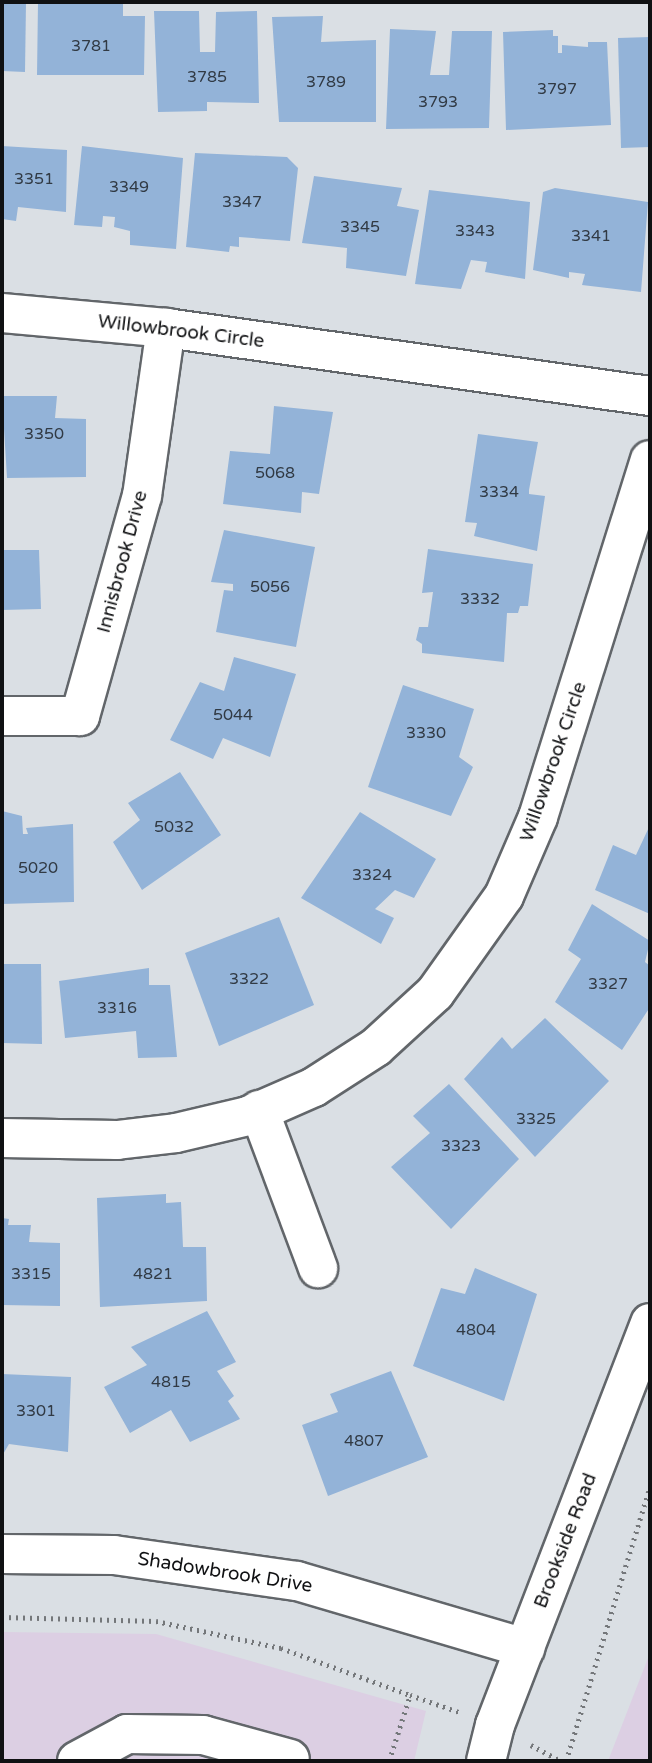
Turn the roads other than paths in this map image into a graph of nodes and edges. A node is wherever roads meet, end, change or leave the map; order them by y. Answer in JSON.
{"nodes":[{"id":1,"x":2,"y":313,"type":"edge"},
{"id":2,"x":166,"y":328,"type":"junction"},
{"id":3,"x":650,"y":396,"type":"edge"},
{"id":4,"x":650,"y":460,"type":"edge"},
{"id":5,"x":2,"y":716,"type":"edge"},
{"id":6,"x":260,"y":1110,"type":"junction"},
{"id":7,"x":2,"y":1138,"type":"edge"},
{"id":8,"x":318,"y":1268,"type":"dead end"},
{"id":9,"x":650,"y":1323,"type":"edge"},
{"id":10,"x":2,"y":1554,"type":"edge"},
{"id":11,"x":524,"y":1648,"type":"junction"},
{"id":12,"x":290,"y":1759,"type":"dead end"},
{"id":13,"x":77,"y":1761,"type":"edge"},
{"id":14,"x":486,"y":1761,"type":"edge"}],
"edges":[{"from":1,"to":2,"type":"street","name":"Willowbrook Circle"},
{"from":2,"to":3,"type":"street","name":"Willowbrook Circle"},
{"from":2,"to":5,"type":"street","name":"Innisbrook Drive"},
{"from":4,"to":6,"type":"street","name":"Willowbrook Circle"},
{"from":6,"to":7,"type":"street","name":"Willowbrook Circle"},
{"from":6,"to":8,"type":"street"},
{"from":9,"to":11,"type":"street","name":"Brookside Road"},
{"from":10,"to":11,"type":"street","name":"Shadowbrook Drive"},
{"from":11,"to":14,"type":"street","name":"Brookside Road"},
{"from":12,"to":13,"type":"street"}]}
